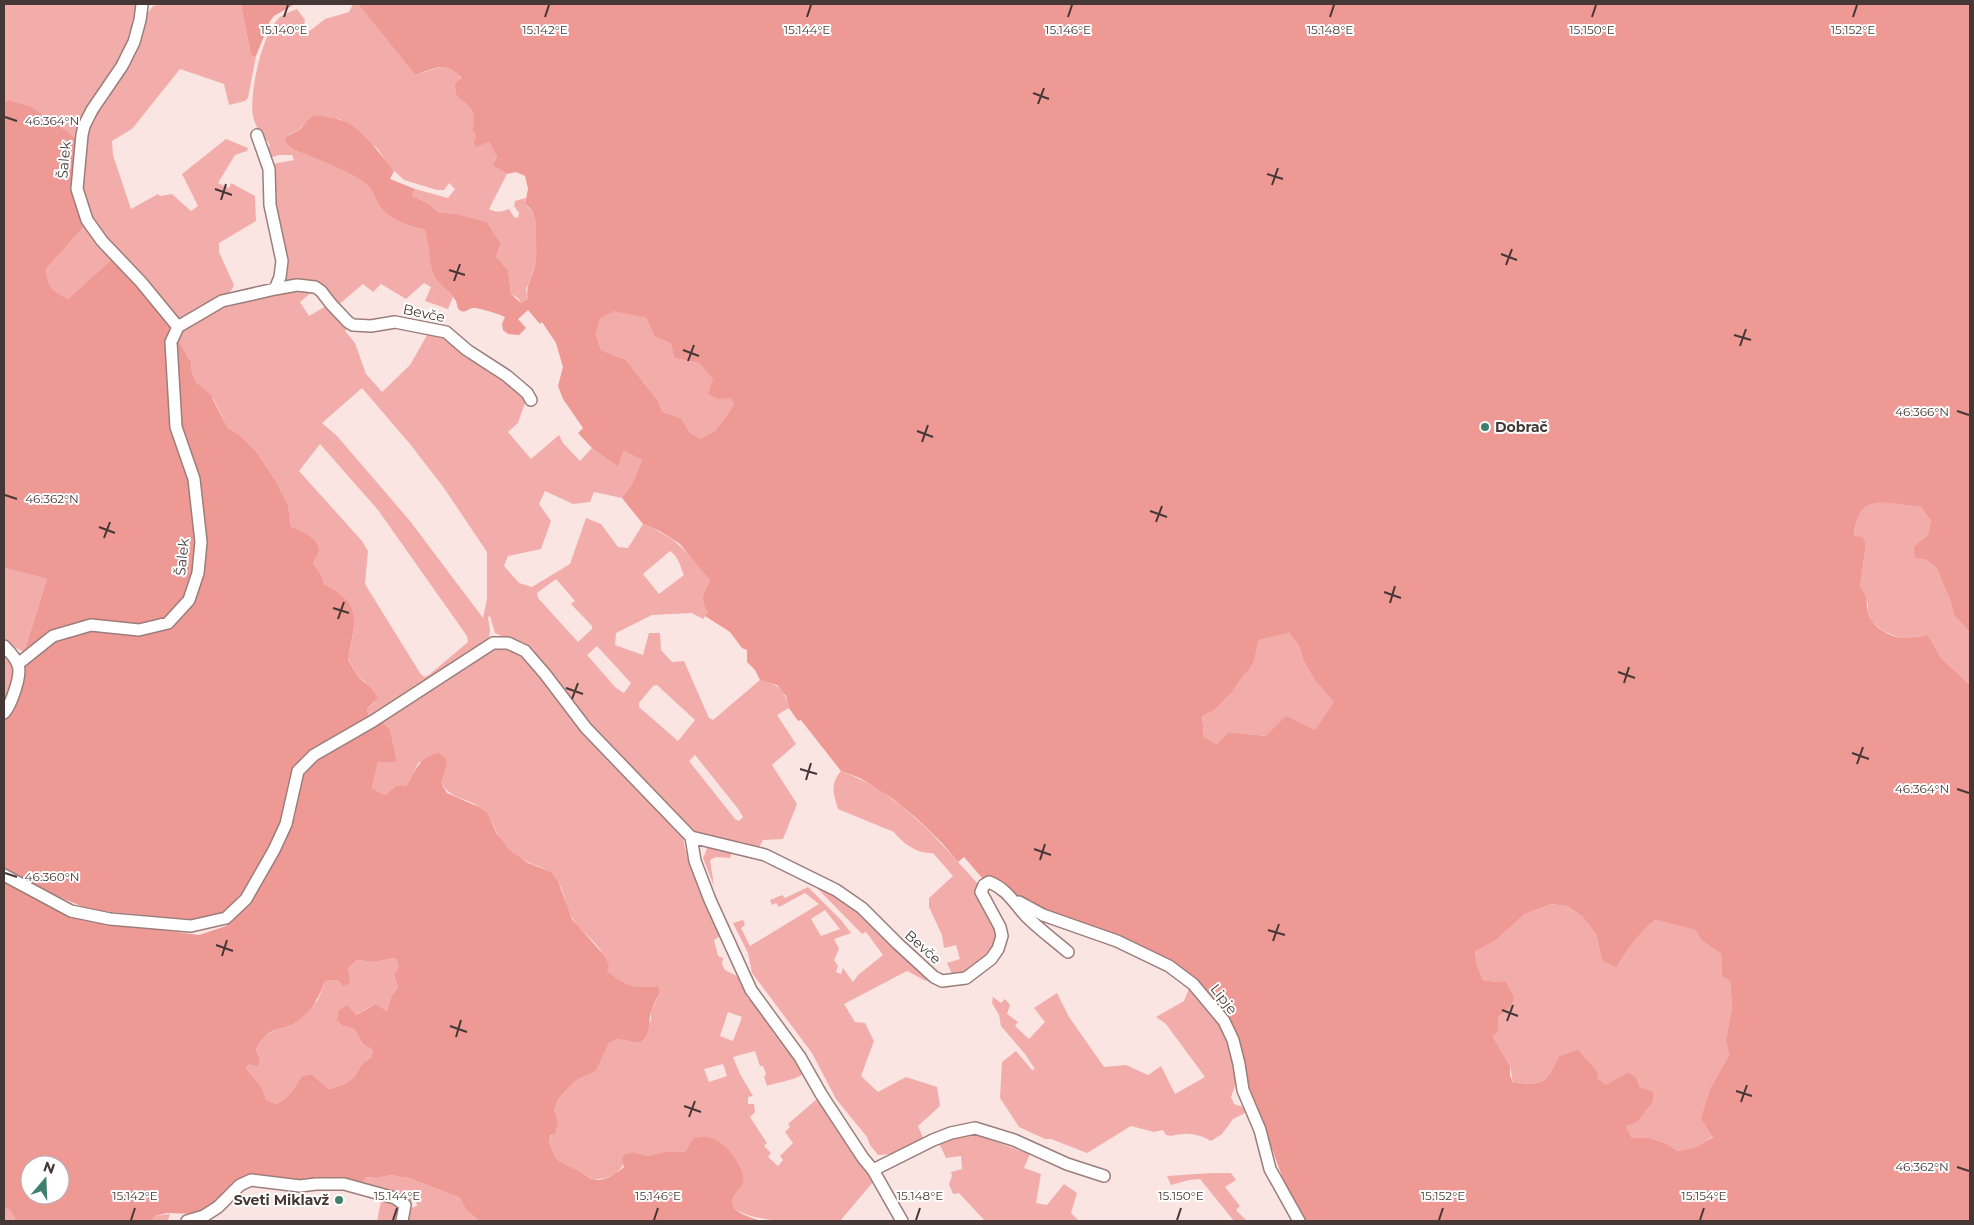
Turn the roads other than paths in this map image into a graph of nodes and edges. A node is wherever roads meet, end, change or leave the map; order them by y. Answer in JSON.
{"nodes":[{"id":1,"x":142,"y":5,"type":"dead end"},
{"id":2,"x":257,"y":135,"type":"dead end"},
{"id":3,"x":275,"y":289,"type":"junction"},
{"id":4,"x":178,"y":327,"type":"junction"},
{"id":5,"x":531,"y":400,"type":"dead end"},
{"id":6,"x":4,"y":646,"type":"edge"},
{"id":7,"x":18,"y":664,"type":"junction"},
{"id":8,"x":4,"y":713,"type":"edge"},
{"id":9,"x":691,"y":837,"type":"junction"},
{"id":10,"x":4,"y":875,"type":"edge"},
{"id":11,"x":1012,"y":896,"type":"junction"},
{"id":12,"x":1068,"y":952,"type":"dead end"},
{"id":13,"x":874,"y":1170,"type":"junction"},
{"id":14,"x":1104,"y":1176,"type":"dead end"},
{"id":15,"x":187,"y":1221,"type":"edge"},
{"id":16,"x":402,"y":1221,"type":"edge"},
{"id":17,"x":902,"y":1221,"type":"edge"},
{"id":18,"x":1299,"y":1221,"type":"edge"}],
"edges":[{"from":1,"to":4,"type":"street","name":"Šalek"},
{"from":2,"to":3,"type":"street"},
{"from":3,"to":4,"type":"street"},
{"from":3,"to":5,"type":"street","name":"Bevče"},
{"from":4,"to":7,"type":"street","name":"Šalek"},
{"from":6,"to":7,"type":"street"},
{"from":7,"to":8,"type":"street"},
{"from":9,"to":10,"type":"street"},
{"from":9,"to":11,"type":"street","name":"Bevče"},
{"from":9,"to":13,"type":"street"},
{"from":11,"to":12,"type":"street","name":"Bevče"},
{"from":11,"to":18,"type":"street","name":"Lipje"},
{"from":13,"to":14,"type":"street"},
{"from":13,"to":17,"type":"street"},
{"from":15,"to":16,"type":"street"}]}
